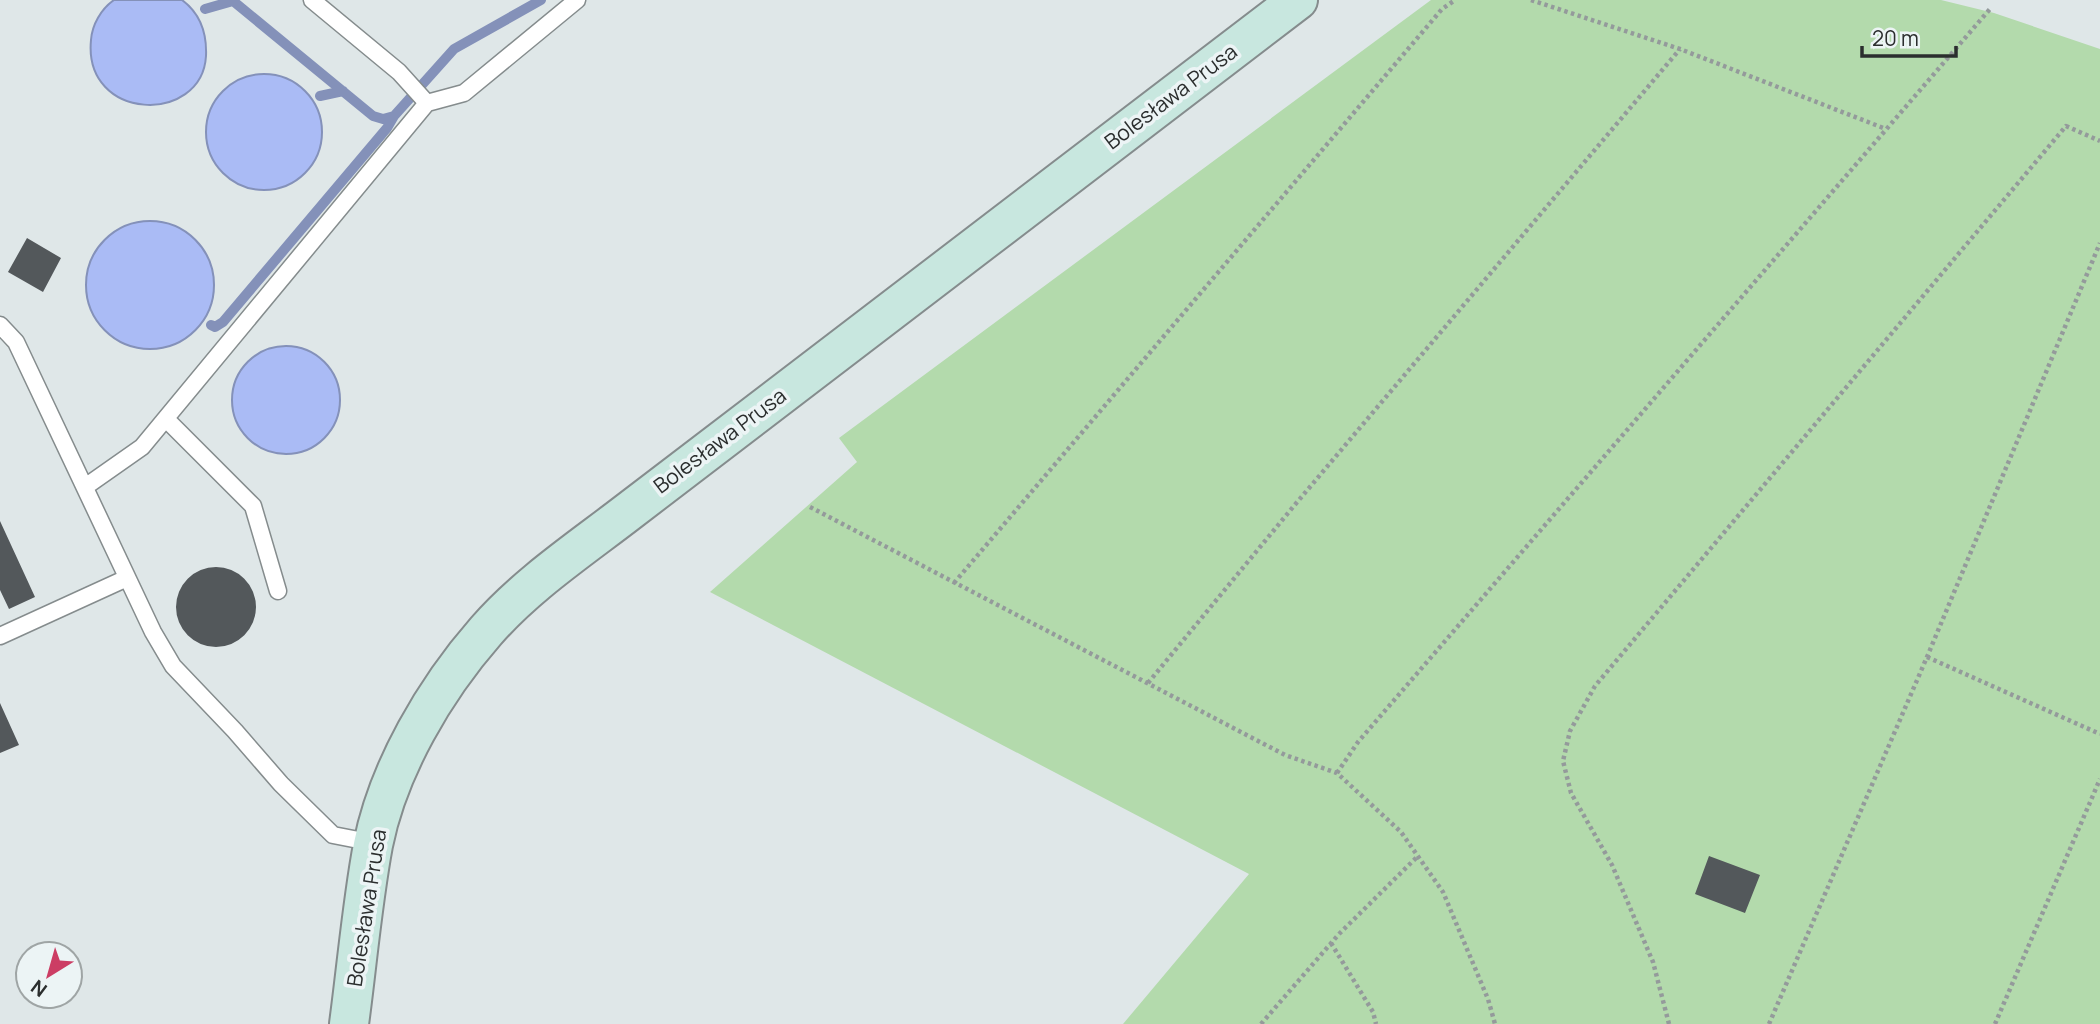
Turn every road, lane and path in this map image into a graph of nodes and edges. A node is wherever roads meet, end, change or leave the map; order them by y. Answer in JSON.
{"nodes":[{"id":1,"x":312,"y":0,"type":"edge"},
{"id":2,"x":577,"y":0,"type":"edge"},
{"id":3,"x":1298,"y":0,"type":"edge"},
{"id":4,"x":1455,"y":0,"type":"edge"},
{"id":5,"x":1531,"y":0,"type":"edge"},
{"id":6,"x":1990,"y":9,"type":"dead end"},
{"id":7,"x":1680,"y":48,"type":"junction"},
{"id":8,"x":427,"y":103,"type":"junction"},
{"id":9,"x":1886,"y":129,"type":"junction"},
{"id":10,"x":2100,"y":142,"type":"edge"},
{"id":11,"x":2100,"y":243,"type":"edge"},
{"id":12,"x":0,"y":325,"type":"edge"},
{"id":13,"x":166,"y":419,"type":"junction"},
{"id":14,"x":85,"y":487,"type":"junction"},
{"id":15,"x":810,"y":508,"type":"dead end"},
{"id":16,"x":127,"y":578,"type":"junction"},
{"id":17,"x":954,"y":583,"type":"junction"},
{"id":18,"x":278,"y":591,"type":"dead end"},
{"id":19,"x":0,"y":636,"type":"edge"},
{"id":20,"x":1927,"y":657,"type":"junction"},
{"id":21,"x":1148,"y":683,"type":"junction"},
{"id":22,"x":2100,"y":734,"type":"edge"},
{"id":23,"x":1337,"y":773,"type":"junction"},
{"id":24,"x":2100,"y":779,"type":"edge"},
{"id":25,"x":374,"y":843,"type":"junction"},
{"id":26,"x":1418,"y":856,"type":"junction"},
{"id":27,"x":1331,"y":943,"type":"junction"},
{"id":28,"x":349,"y":1024,"type":"edge"},
{"id":29,"x":1261,"y":1024,"type":"edge"},
{"id":30,"x":1376,"y":1024,"type":"edge"},
{"id":31,"x":1495,"y":1024,"type":"edge"},
{"id":32,"x":1669,"y":1024,"type":"edge"},
{"id":33,"x":1769,"y":1024,"type":"edge"},
{"id":34,"x":1995,"y":1024,"type":"edge"}],
"edges":[{"from":1,"to":8,"type":"lane"},
{"from":2,"to":8,"type":"lane"},
{"from":3,"to":25,"type":"street","name":"Bolesława Prusa"},
{"from":4,"to":17,"type":"path"},
{"from":5,"to":7,"type":"path"},
{"from":6,"to":9,"type":"path"},
{"from":7,"to":9,"type":"path"},
{"from":7,"to":21,"type":"path"},
{"from":8,"to":13,"type":"lane"},
{"from":9,"to":23,"type":"path"},
{"from":10,"to":32,"type":"path"},
{"from":11,"to":20,"type":"path"},
{"from":12,"to":14,"type":"lane"},
{"from":13,"to":14,"type":"lane"},
{"from":13,"to":18,"type":"lane"},
{"from":14,"to":16,"type":"lane"},
{"from":15,"to":17,"type":"path"},
{"from":16,"to":19,"type":"lane"},
{"from":16,"to":25,"type":"lane"},
{"from":17,"to":21,"type":"path"},
{"from":20,"to":22,"type":"path"},
{"from":20,"to":33,"type":"path"},
{"from":21,"to":23,"type":"path"},
{"from":23,"to":26,"type":"path"},
{"from":24,"to":34,"type":"path"},
{"from":25,"to":28,"type":"street","name":"Bolesława Prusa"},
{"from":26,"to":27,"type":"path"},
{"from":26,"to":31,"type":"path"},
{"from":27,"to":29,"type":"path"},
{"from":27,"to":30,"type":"path"}]}
